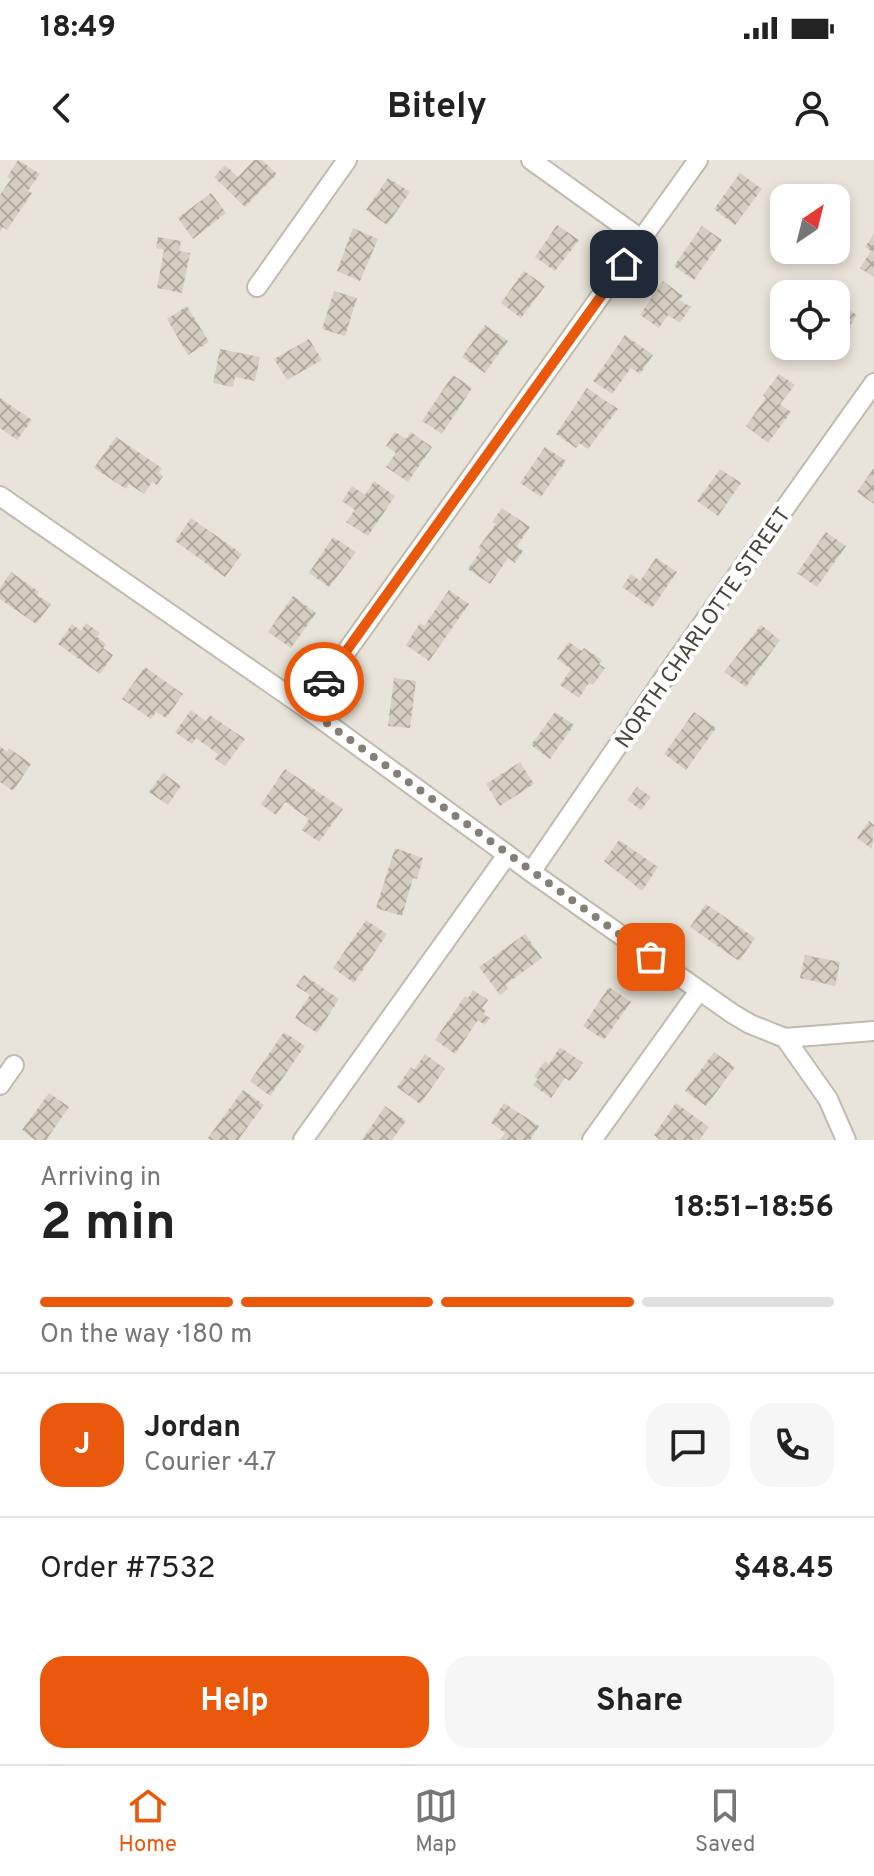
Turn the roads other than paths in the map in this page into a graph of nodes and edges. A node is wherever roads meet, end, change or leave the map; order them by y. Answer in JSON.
{"nodes":[{"id":1,"x":347,"y":160,"type":"edge"},
{"id":2,"x":531,"y":160,"type":"edge"},
{"id":3,"x":698,"y":160,"type":"edge"},
{"id":4,"x":641,"y":239,"type":"junction"},
{"id":5,"x":257,"y":287,"type":"dead end"},
{"id":6,"x":874,"y":383,"type":"edge"},
{"id":7,"x":0,"y":496,"type":"edge"},
{"id":8,"x":306,"y":708,"type":"junction"},
{"id":9,"x":507,"y":855,"type":"junction"},
{"id":10,"x":531,"y":872,"type":"junction"},
{"id":11,"x":699,"y":991,"type":"junction"},
{"id":12,"x":874,"y":1031,"type":"edge"},
{"id":13,"x":785,"y":1038,"type":"junction"},
{"id":14,"x":14,"y":1065,"type":"dead end"},
{"id":15,"x":0,"y":1085,"type":"edge"},
{"id":16,"x":303,"y":1140,"type":"edge"},
{"id":17,"x":592,"y":1140,"type":"edge"},
{"id":18,"x":846,"y":1140,"type":"edge"}],
"edges":[{"from":1,"to":5,"type":"street"},
{"from":2,"to":4,"type":"street"},
{"from":3,"to":4,"type":"street"},
{"from":4,"to":8,"type":"street"},
{"from":6,"to":10,"type":"street","name":"NORTH CHARLOTTE STREET"},
{"from":7,"to":8,"type":"street"},
{"from":8,"to":9,"type":"street"},
{"from":9,"to":10,"type":"street"},
{"from":9,"to":16,"type":"street"},
{"from":10,"to":11,"type":"street"},
{"from":11,"to":13,"type":"street"},
{"from":11,"to":17,"type":"street"},
{"from":12,"to":13,"type":"street"},
{"from":13,"to":18,"type":"street"},
{"from":14,"to":15,"type":"street"}]}
